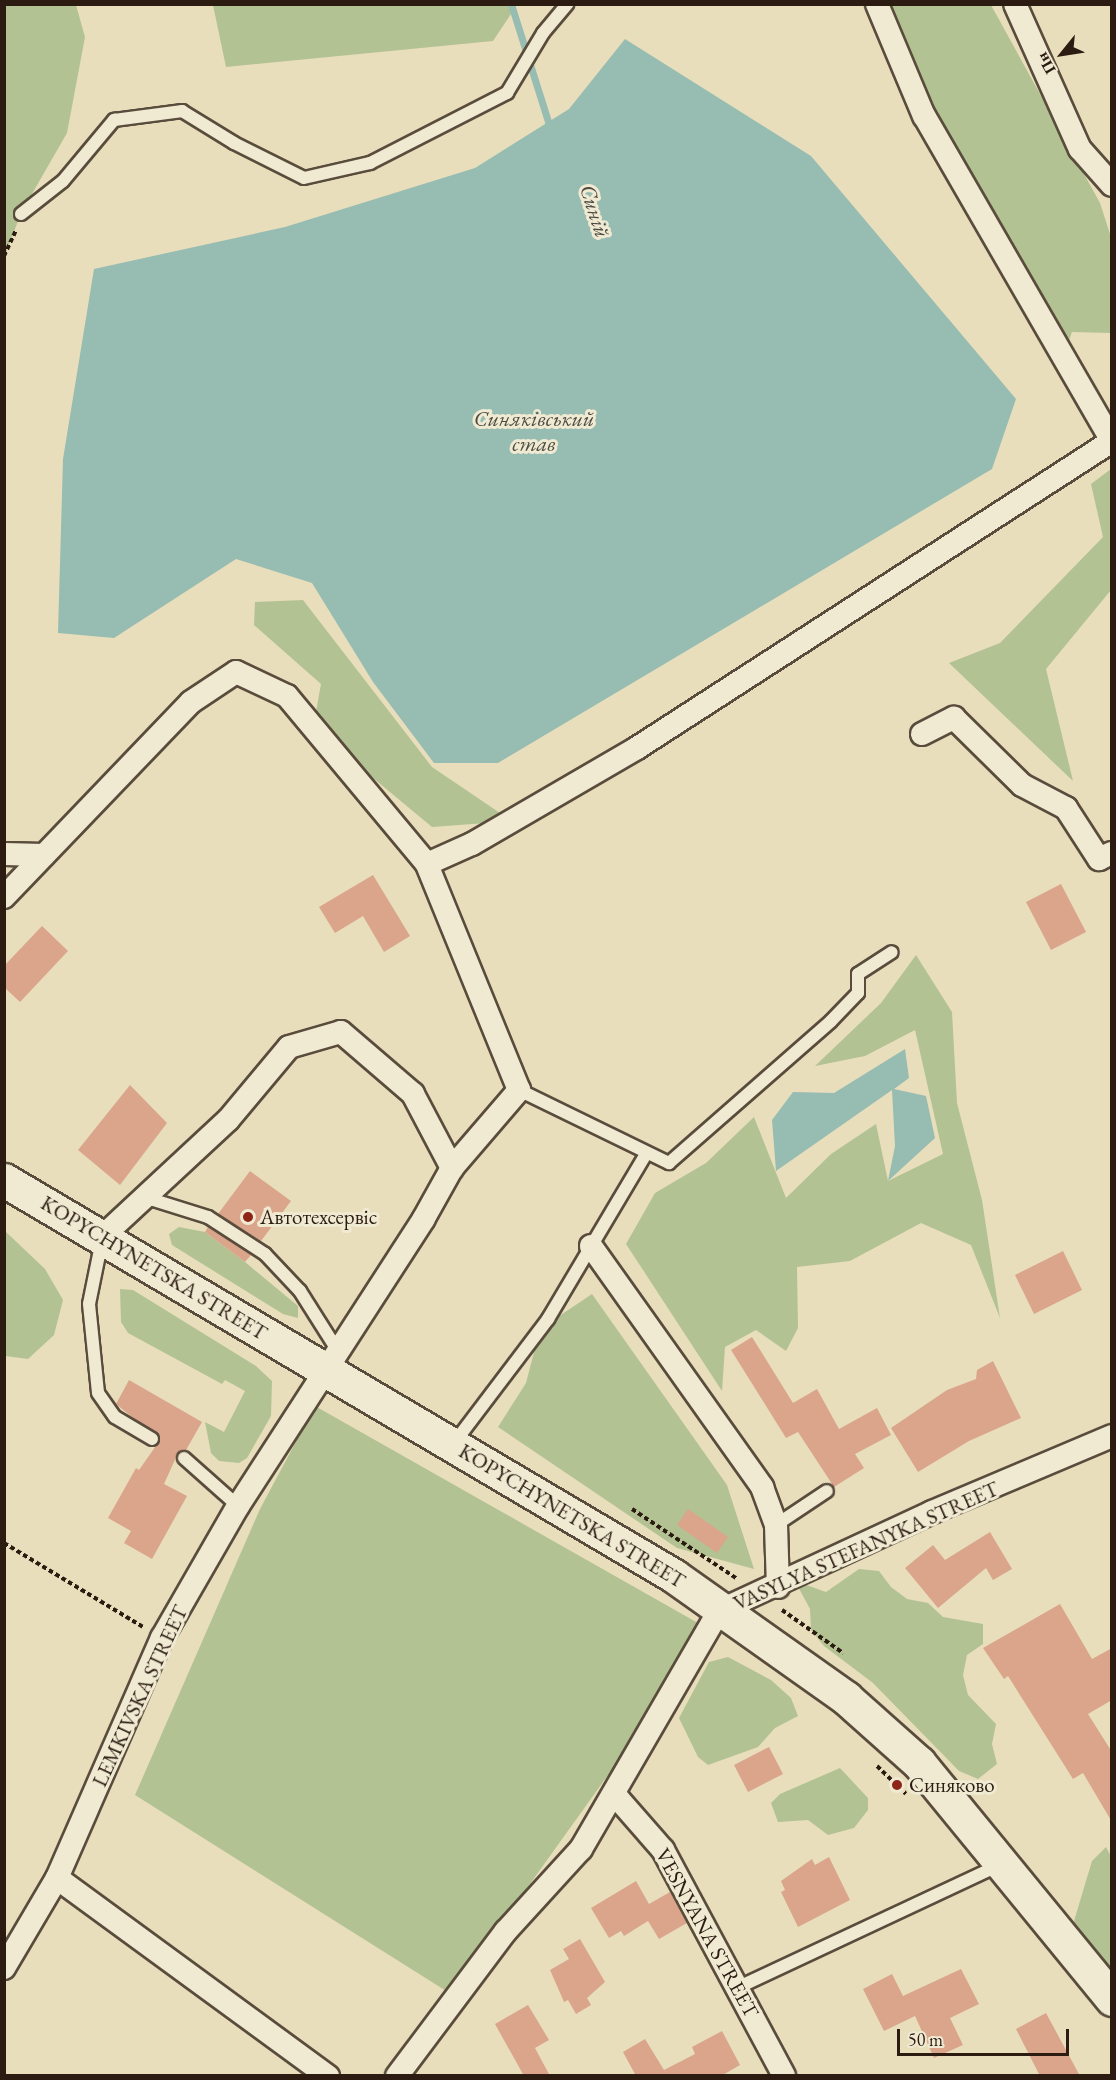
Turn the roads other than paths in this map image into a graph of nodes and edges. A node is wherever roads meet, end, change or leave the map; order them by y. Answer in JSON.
{"nodes":[{"id":1,"x":567,"y":4,"type":"edge"},
{"id":2,"x":877,"y":4,"type":"edge"},
{"id":3,"x":1015,"y":4,"type":"edge"},
{"id":4,"x":1112,"y":185,"type":"edge"},
{"id":5,"x":21,"y":213,"type":"road end"},
{"id":6,"x":922,"y":734,"type":"dead end"},
{"id":7,"x":1112,"y":853,"type":"edge"},
{"id":8,"x":4,"y":854,"type":"edge"},
{"id":9,"x":44,"y":855,"type":"junction"},
{"id":10,"x":427,"y":864,"type":"junction"},
{"id":11,"x":4,"y":897,"type":"edge"},
{"id":12,"x":892,"y":952,"type":"dead end"},
{"id":13,"x":519,"y":1090,"type":"junction"},
{"id":14,"x":646,"y":1154,"type":"junction"},
{"id":15,"x":452,"y":1168,"type":"junction"},
{"id":16,"x":4,"y":1180,"type":"edge"},
{"id":17,"x":143,"y":1197,"type":"junction"},
{"id":18,"x":103,"y":1236,"type":"junction"},
{"id":19,"x":591,"y":1246,"type":"junction"},
{"id":20,"x":329,"y":1358,"type":"junction"},
{"id":21,"x":1112,"y":1436,"type":"edge"},
{"id":22,"x":152,"y":1439,"type":"dead end"},
{"id":23,"x":453,"y":1444,"type":"junction"},
{"id":24,"x":184,"y":1458,"type":"dead end"},
{"id":25,"x":827,"y":1491,"type":"dead end"},
{"id":26,"x":238,"y":1506,"type":"junction"},
{"id":27,"x":776,"y":1525,"type":"junction"},
{"id":28,"x":778,"y":1587,"type":"junction"},
{"id":29,"x":718,"y":1611,"type":"junction"},
{"id":30,"x":615,"y":1795,"type":"junction"},
{"id":31,"x":1002,"y":1863,"type":"junction"},
{"id":32,"x":57,"y":1878,"type":"junction"},
{"id":33,"x":4,"y":1968,"type":"edge"},
{"id":34,"x":739,"y":1988,"type":"junction"},
{"id":35,"x":1112,"y":1999,"type":"edge"},
{"id":36,"x":328,"y":2076,"type":"edge"},
{"id":37,"x":397,"y":2076,"type":"edge"},
{"id":38,"x":784,"y":2076,"type":"edge"}],
"edges":[{"from":1,"to":5,"type":"lane"},
{"from":2,"to":10,"type":"street"},
{"from":3,"to":4,"type":"street"},
{"from":6,"to":7,"type":"street"},
{"from":8,"to":9,"type":"street"},
{"from":9,"to":10,"type":"street"},
{"from":9,"to":11,"type":"street"},
{"from":10,"to":13,"type":"street"},
{"from":12,"to":14,"type":"lane"},
{"from":13,"to":14,"type":"lane"},
{"from":13,"to":15,"type":"street","name":"LEMKIVSKA STREET"},
{"from":14,"to":19,"type":"lane"},
{"from":15,"to":17,"type":"street"},
{"from":15,"to":20,"type":"street","name":"LEMKIVSKA STREET"},
{"from":16,"to":18,"type":"main road","name":"KOPYCHYNETSKA STREET"},
{"from":17,"to":18,"type":"street"},
{"from":17,"to":20,"type":"lane"},
{"from":18,"to":20,"type":"main road","name":"KOPYCHYNETSKA STREET"},
{"from":18,"to":22,"type":"lane"},
{"from":19,"to":23,"type":"lane"},
{"from":19,"to":27,"type":"street"},
{"from":20,"to":23,"type":"main road","name":"KOPYCHYNETSKA STREET"},
{"from":20,"to":26,"type":"street","name":"LEMKIVSKA STREET"},
{"from":21,"to":28,"type":"street","name":"VASYLYA STEFANYKA STREET"},
{"from":23,"to":29,"type":"main road","name":"KOPYCHYNETSKA STREET"},
{"from":24,"to":26,"type":"lane"},
{"from":25,"to":27,"type":"lane"},
{"from":26,"to":32,"type":"street","name":"LEMKIVSKA STREET"},
{"from":27,"to":28,"type":"street"},
{"from":28,"to":29,"type":"street","name":"VASYLYA STEFANYKA STREET"},
{"from":29,"to":30,"type":"street"},
{"from":29,"to":31,"type":"main road","name":"KOPYCHYNETSKA STREET"},
{"from":30,"to":34,"type":"street","name":"VESNYANA STREET"},
{"from":30,"to":37,"type":"street"},
{"from":31,"to":34,"type":"lane"},
{"from":31,"to":35,"type":"main road","name":"KOPYCHYNETSKA STREET"},
{"from":32,"to":33,"type":"street","name":"LEMKIVSKA STREET"},
{"from":32,"to":36,"type":"street"},
{"from":34,"to":38,"type":"street","name":"VESNYANA STREET"}]}
